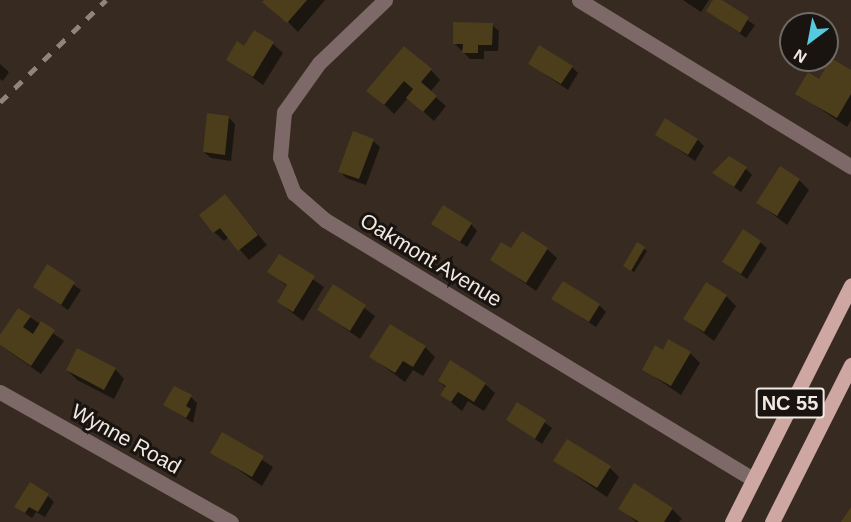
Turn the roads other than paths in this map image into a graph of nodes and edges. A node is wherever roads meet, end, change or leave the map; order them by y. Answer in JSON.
{"nodes":[{"id":1,"x":385,"y":0,"type":"edge"},
{"id":2,"x":579,"y":0,"type":"edge"},
{"id":3,"x":851,"y":167,"type":"edge"},
{"id":4,"x":851,"y":285,"type":"edge"},
{"id":5,"x":851,"y":365,"type":"edge"},
{"id":6,"x":0,"y":392,"type":"edge"},
{"id":7,"x":752,"y":479,"type":"junction"},
{"id":8,"x":231,"y":522,"type":"edge"},
{"id":9,"x":732,"y":522,"type":"edge"},
{"id":10,"x":772,"y":522,"type":"edge"}],
"edges":[{"from":1,"to":7,"type":"street","name":"Oakmont Avenue"},
{"from":2,"to":3,"type":"street"},
{"from":4,"to":7,"type":"main road","number":"NC 55"},
{"from":5,"to":10,"type":"main road","number":"NC 55"},
{"from":6,"to":8,"type":"street","name":"Wynne Road"},
{"from":7,"to":9,"type":"main road","number":"NC 55"}]}
